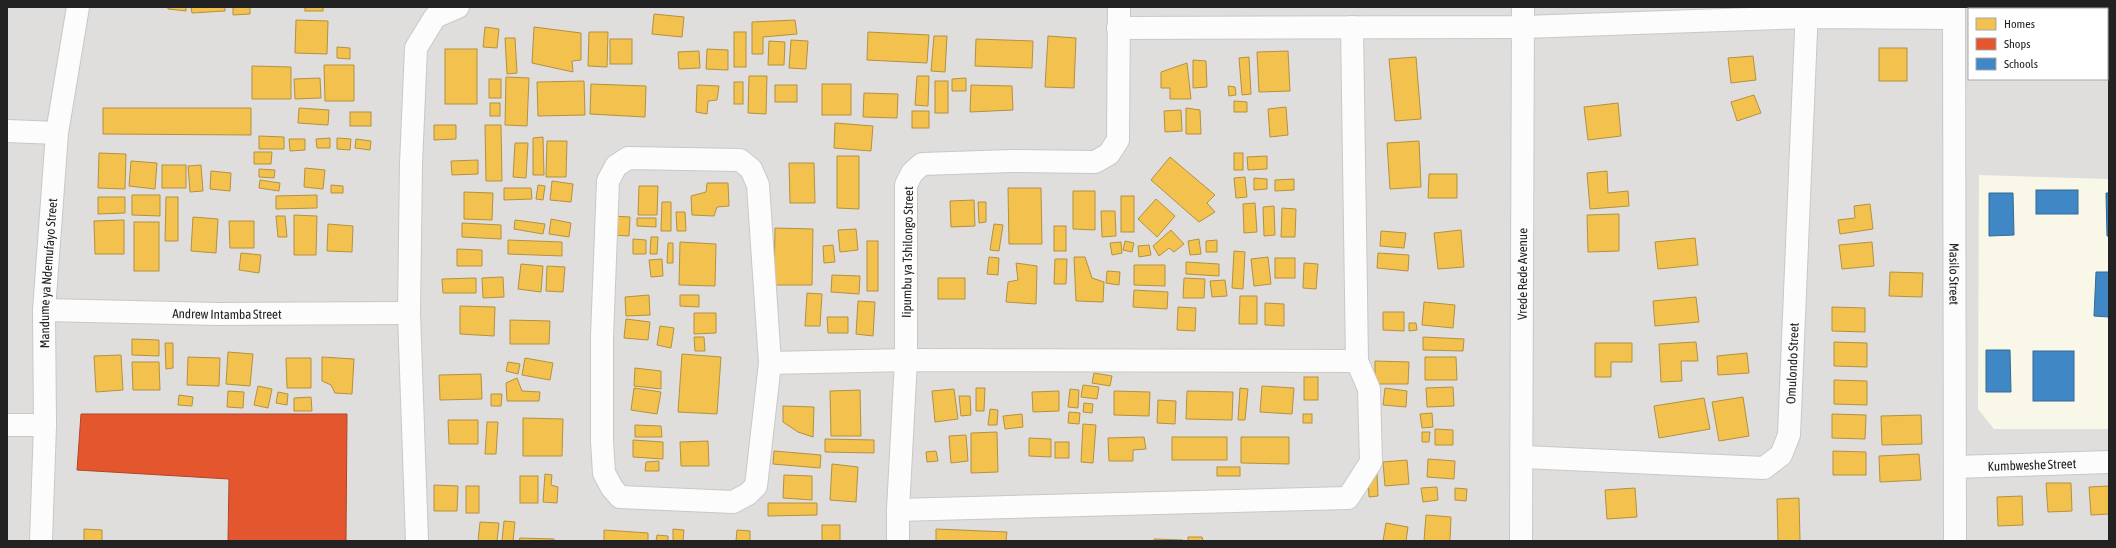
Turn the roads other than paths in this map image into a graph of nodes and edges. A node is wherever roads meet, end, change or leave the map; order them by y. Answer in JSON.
{"nodes":[{"id":1,"x":78,"y":7,"type":"edge"},
{"id":2,"x":458,"y":7,"type":"edge"},
{"id":3,"x":1119,"y":7,"type":"edge"},
{"id":4,"x":1807,"y":12,"type":"edge"},
{"id":5,"x":1954,"y":12,"type":"edge"},
{"id":6,"x":1523,"y":17,"type":"edge"},
{"id":7,"x":1118,"y":28,"type":"junction"},
{"id":8,"x":1352,"y":28,"type":"junction"},
{"id":9,"x":7,"y":131,"type":"edge"},
{"id":10,"x":57,"y":133,"type":"junction"},
{"id":11,"x":44,"y":310,"type":"junction"},
{"id":12,"x":409,"y":313,"type":"junction"},
{"id":13,"x":906,"y":360,"type":"junction"},
{"id":14,"x":1357,"y":360,"type":"junction"},
{"id":15,"x":770,"y":363,"type":"junction"},
{"id":16,"x":7,"y":425,"type":"edge"},
{"id":17,"x":45,"y":426,"type":"junction"},
{"id":18,"x":1522,"y":457,"type":"junction"},
{"id":19,"x":2109,"y":462,"type":"edge"},
{"id":20,"x":1955,"y":467,"type":"junction"},
{"id":21,"x":898,"y":510,"type":"junction"},
{"id":22,"x":41,"y":541,"type":"edge"},
{"id":23,"x":417,"y":541,"type":"edge"},
{"id":24,"x":898,"y":541,"type":"edge"},
{"id":25,"x":1521,"y":541,"type":"edge"},
{"id":26,"x":1955,"y":541,"type":"edge"}],
"edges":[{"from":1,"to":10,"type":"street","name":"Mandume ya Ndemufayo Street"},
{"from":2,"to":12,"type":"street"},
{"from":3,"to":7,"type":"street","name":"Iipumbu ya Tshilongo Street"},
{"from":4,"to":5,"type":"street"},
{"from":4,"to":6,"type":"street"},
{"from":4,"to":18,"type":"street","name":"Omulondo Street"},
{"from":5,"to":20,"type":"street","name":"Masilo Street"},
{"from":6,"to":8,"type":"street"},
{"from":6,"to":18,"type":"street","name":"Vrede Rede Avenue"},
{"from":7,"to":8,"type":"street"},
{"from":7,"to":13,"type":"street","name":"Iipumbu ya Tshilongo Street"},
{"from":8,"to":14,"type":"street"},
{"from":9,"to":10,"type":"street"},
{"from":10,"to":11,"type":"street","name":"Mandume ya Ndemufayo Street"},
{"from":11,"to":12,"type":"street","name":"Andrew Intamba Street"},
{"from":11,"to":17,"type":"street","name":"Mandume ya Ndemufayo Street"},
{"from":12,"to":23,"type":"street"},
{"from":13,"to":14,"type":"street"},
{"from":13,"to":15,"type":"street"},
{"from":13,"to":21,"type":"street","name":"Iipumbu ya Tshilongo Street"},
{"from":14,"to":21,"type":"street"},
{"from":15,"to":15,"type":"street"},
{"from":16,"to":17,"type":"street"},
{"from":17,"to":22,"type":"street","name":"Mandume ya Ndemufayo Street"},
{"from":18,"to":25,"type":"street","name":"Vrede Rede Avenue"},
{"from":19,"to":20,"type":"street","name":"Kumbweshe Street"},
{"from":20,"to":26,"type":"street","name":"Masilo Street"},
{"from":21,"to":24,"type":"street","name":"Iipumbu ya Tshilongo Street"}]}
